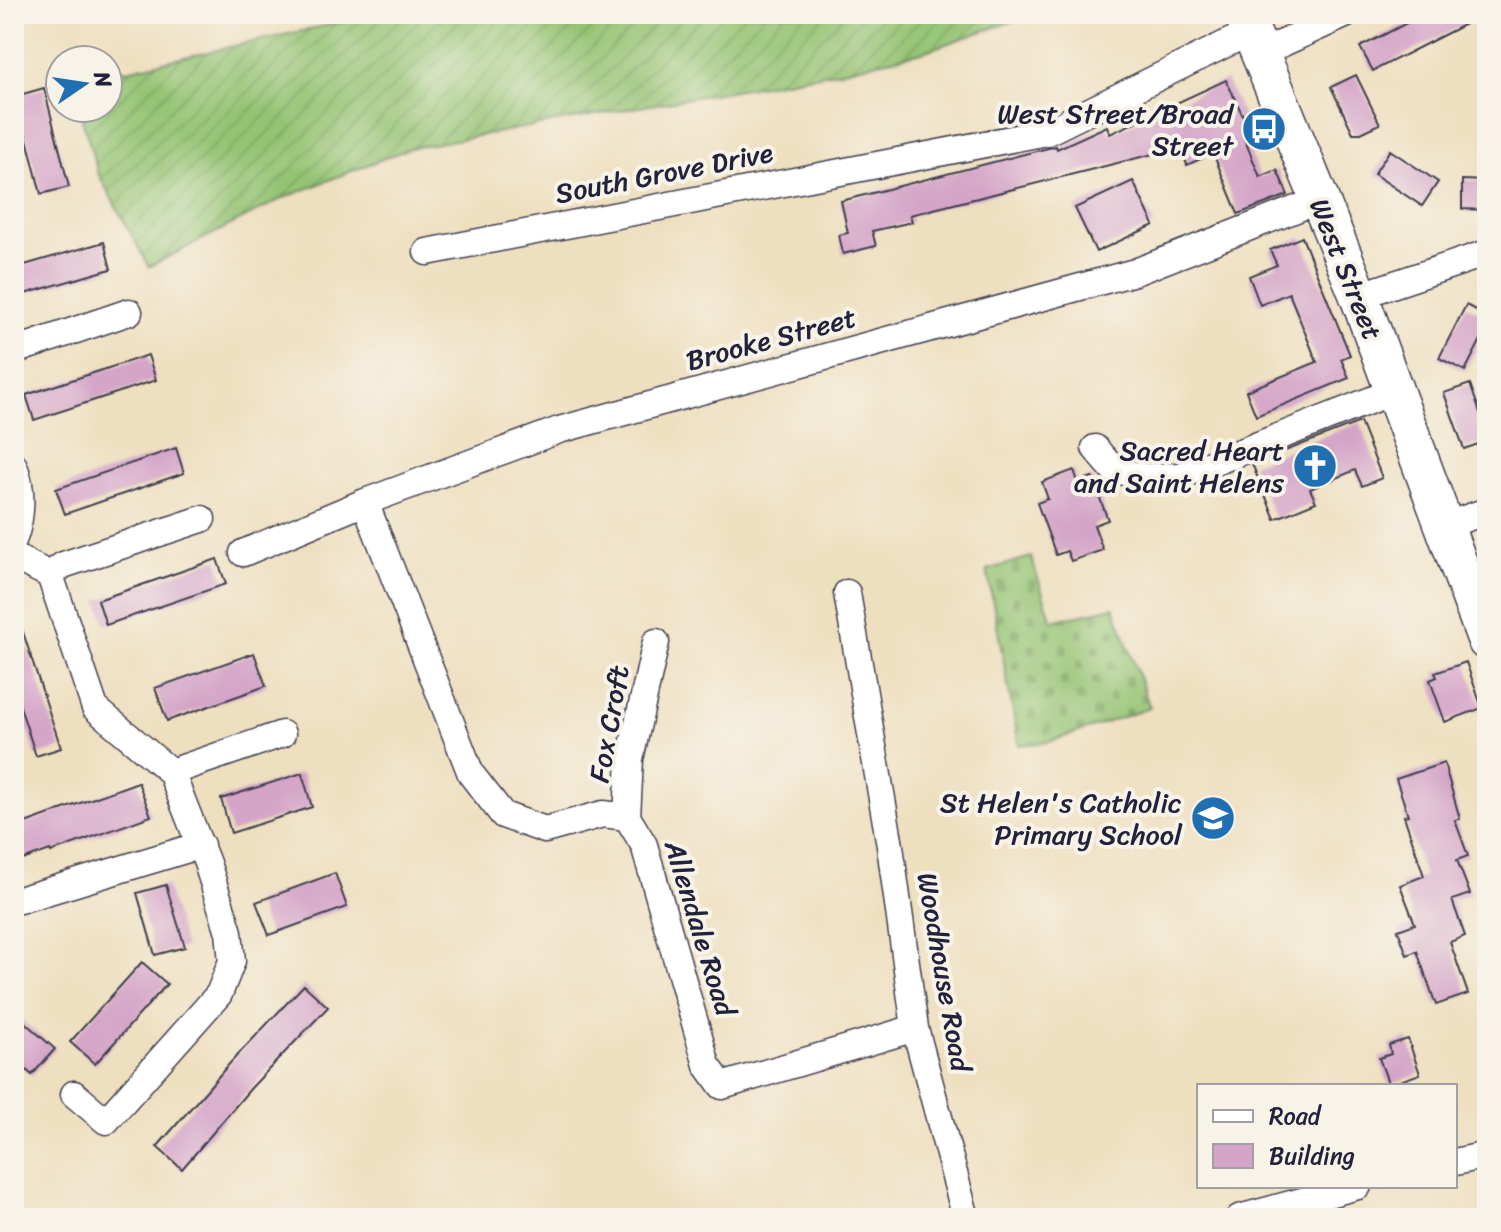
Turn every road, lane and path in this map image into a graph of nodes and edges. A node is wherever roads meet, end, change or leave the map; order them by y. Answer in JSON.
{"nodes":[{"id":1,"x":1347,"y":14,"type":"edge"},
{"id":2,"x":1253,"y":33,"type":"edge"},
{"id":3,"x":1319,"y":200,"type":"junction"},
{"id":4,"x":427,"y":252,"type":"dead end"},
{"id":5,"x":1487,"y":253,"type":"edge"},
{"id":6,"x":1359,"y":296,"type":"junction"},
{"id":7,"x":129,"y":312,"type":"dead end"},
{"id":8,"x":14,"y":351,"type":"edge"},
{"id":9,"x":1394,"y":391,"type":"junction"},
{"id":10,"x":1095,"y":448,"type":"dead end"},
{"id":11,"x":14,"y":466,"type":"edge"},
{"id":12,"x":365,"y":502,"type":"junction"},
{"id":13,"x":1487,"y":511,"type":"edge"},
{"id":14,"x":202,"y":519,"type":"dead end"},
{"id":15,"x":1444,"y":526,"type":"junction"},
{"id":16,"x":14,"y":538,"type":"edge"},
{"id":17,"x":243,"y":553,"type":"dead end"},
{"id":18,"x":14,"y":557,"type":"edge"},
{"id":19,"x":50,"y":575,"type":"junction"},
{"id":20,"x":847,"y":593,"type":"dead end"},
{"id":21,"x":1487,"y":641,"type":"edge"},
{"id":22,"x":656,"y":642,"type":"dead end"},
{"id":23,"x":282,"y":734,"type":"dead end"},
{"id":24,"x":171,"y":772,"type":"junction"},
{"id":25,"x":627,"y":817,"type":"junction"},
{"id":26,"x":201,"y":845,"type":"junction"},
{"id":27,"x":19,"y":900,"type":"dead end"},
{"id":28,"x":915,"y":1028,"type":"junction"},
{"id":29,"x":74,"y":1094,"type":"dead end"},
{"id":30,"x":1487,"y":1155,"type":"edge"},
{"id":31,"x":1457,"y":1162,"type":"edge"},
{"id":32,"x":1351,"y":1188,"type":"edge"},
{"id":33,"x":966,"y":1218,"type":"edge"},
{"id":34,"x":1239,"y":1218,"type":"edge"}],
"edges":[{"from":1,"to":2,"type":"street","name":"South Grove Drive"},
{"from":2,"to":3,"type":"main road","name":"West Street"},
{"from":2,"to":4,"type":"street","name":"South Grove Drive"},
{"from":3,"to":6,"type":"main road","name":"West Street"},
{"from":3,"to":12,"type":"street","name":"Brooke Street"},
{"from":5,"to":6,"type":"street"},
{"from":6,"to":9,"type":"main road","name":"West Street"},
{"from":7,"to":8,"type":"street"},
{"from":9,"to":10,"type":"street"},
{"from":9,"to":15,"type":"main road","name":"West Street"},
{"from":11,"to":16,"type":"street"},
{"from":12,"to":17,"type":"street","name":"Brooke Street"},
{"from":12,"to":25,"type":"street","name":"Allendale Road"},
{"from":13,"to":15,"type":"street"},
{"from":14,"to":19,"type":"street"},
{"from":15,"to":21,"type":"main road","name":"West Street"},
{"from":18,"to":19,"type":"street"},
{"from":19,"to":24,"type":"street"},
{"from":20,"to":28,"type":"street","name":"Woodhouse Road"},
{"from":22,"to":25,"type":"street","name":"Fox Croft"},
{"from":23,"to":24,"type":"street"},
{"from":24,"to":26,"type":"street"},
{"from":25,"to":28,"type":"street","name":"Allendale Road"},
{"from":26,"to":27,"type":"street"},
{"from":26,"to":29,"type":"street"},
{"from":28,"to":33,"type":"street","name":"Woodhouse Road"},
{"from":30,"to":31,"type":"street"},
{"from":32,"to":34,"type":"street"}]}
